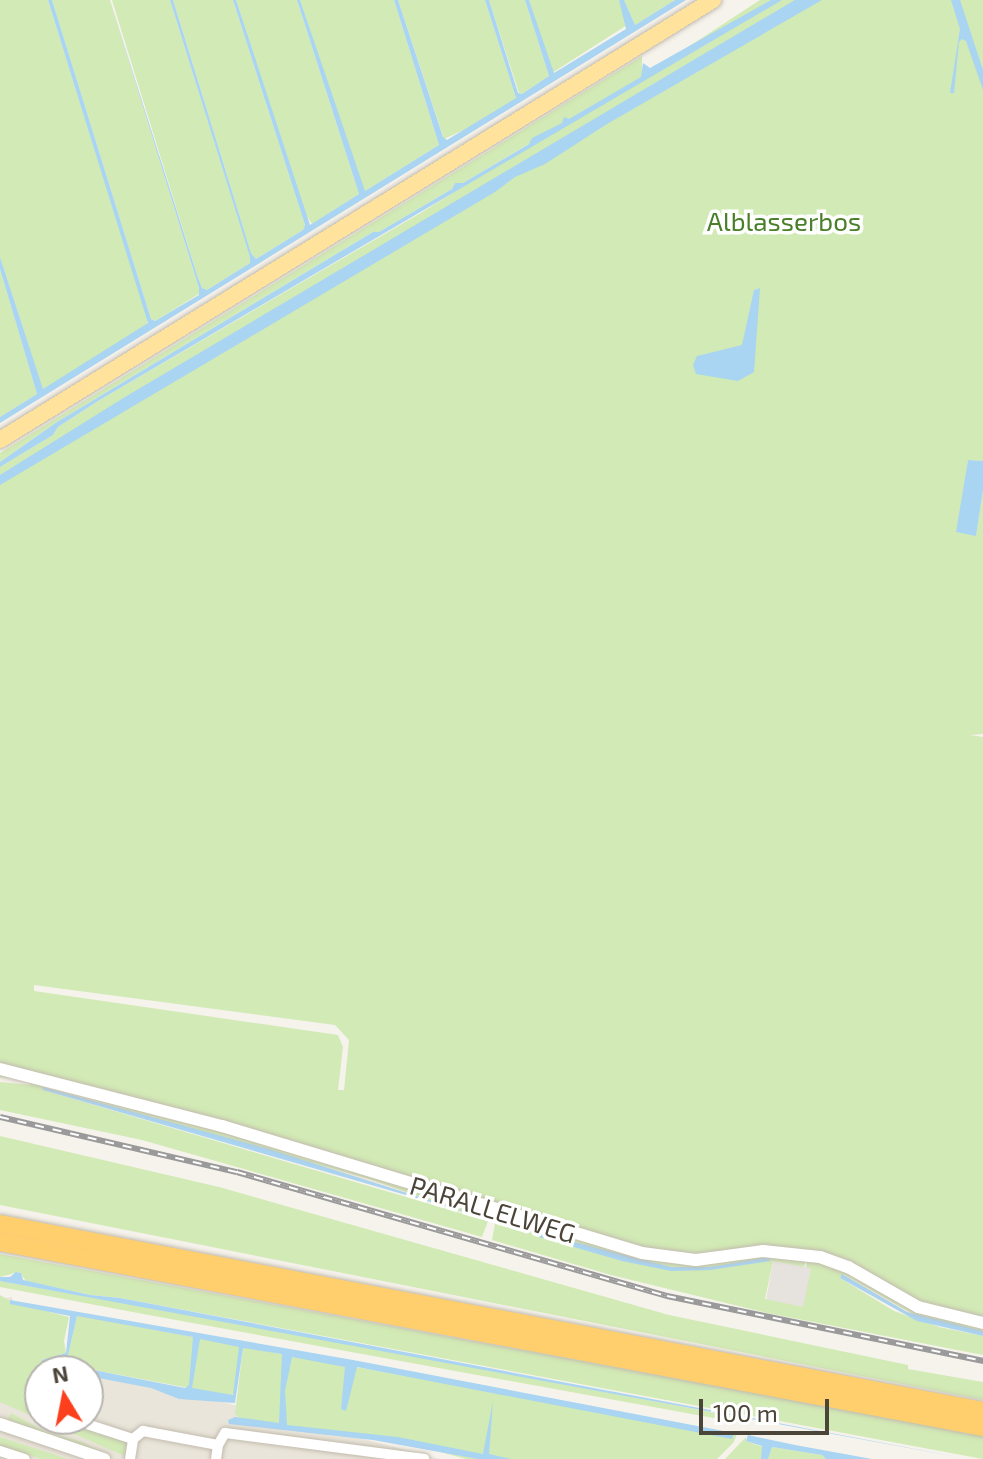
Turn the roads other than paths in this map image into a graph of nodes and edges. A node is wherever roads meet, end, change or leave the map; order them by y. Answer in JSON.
{"nodes":[{"id":1,"x":713,"y":0,"type":"edge"},
{"id":2,"x":0,"y":440,"type":"edge"},
{"id":3,"x":0,"y":1069,"type":"edge"},
{"id":4,"x":0,"y":1211,"type":"edge"},
{"id":5,"x":0,"y":1224,"type":"edge"},
{"id":6,"x":6,"y":1245,"type":"edge"},
{"id":7,"x":157,"y":1255,"type":"junction"},
{"id":8,"x":983,"y":1323,"type":"edge"},
{"id":9,"x":983,"y":1411,"type":"edge"},
{"id":10,"x":3,"y":1423,"type":"edge"},
{"id":11,"x":983,"y":1427,"type":"edge"},
{"id":12,"x":104,"y":1430,"type":"edge"},
{"id":13,"x":133,"y":1439,"type":"junction"},
{"id":14,"x":218,"y":1445,"type":"junction"},
{"id":15,"x":0,"y":1451,"type":"edge"},
{"id":16,"x":408,"y":1458,"type":"edge"},
{"id":17,"x":25,"y":1459,"type":"edge"},
{"id":18,"x":104,"y":1459,"type":"edge"},
{"id":19,"x":130,"y":1459,"type":"edge"},
{"id":20,"x":216,"y":1459,"type":"edge"},
{"id":21,"x":424,"y":1459,"type":"edge"}],
"edges":[{"from":1,"to":2,"type":"main road"},
{"from":3,"to":8,"type":"street","name":"PARALLELWEG"},
{"from":4,"to":7,"type":"highway"},
{"from":5,"to":7,"type":"highway"},
{"from":6,"to":11,"type":"highway"},
{"from":7,"to":9,"type":"highway"},
{"from":10,"to":18,"type":"street"},
{"from":12,"to":13,"type":"street"},
{"from":13,"to":14,"type":"street"},
{"from":13,"to":19,"type":"street"},
{"from":14,"to":16,"type":"street"},
{"from":14,"to":20,"type":"street"},
{"from":15,"to":17,"type":"street"},
{"from":16,"to":21,"type":"street"}]}
